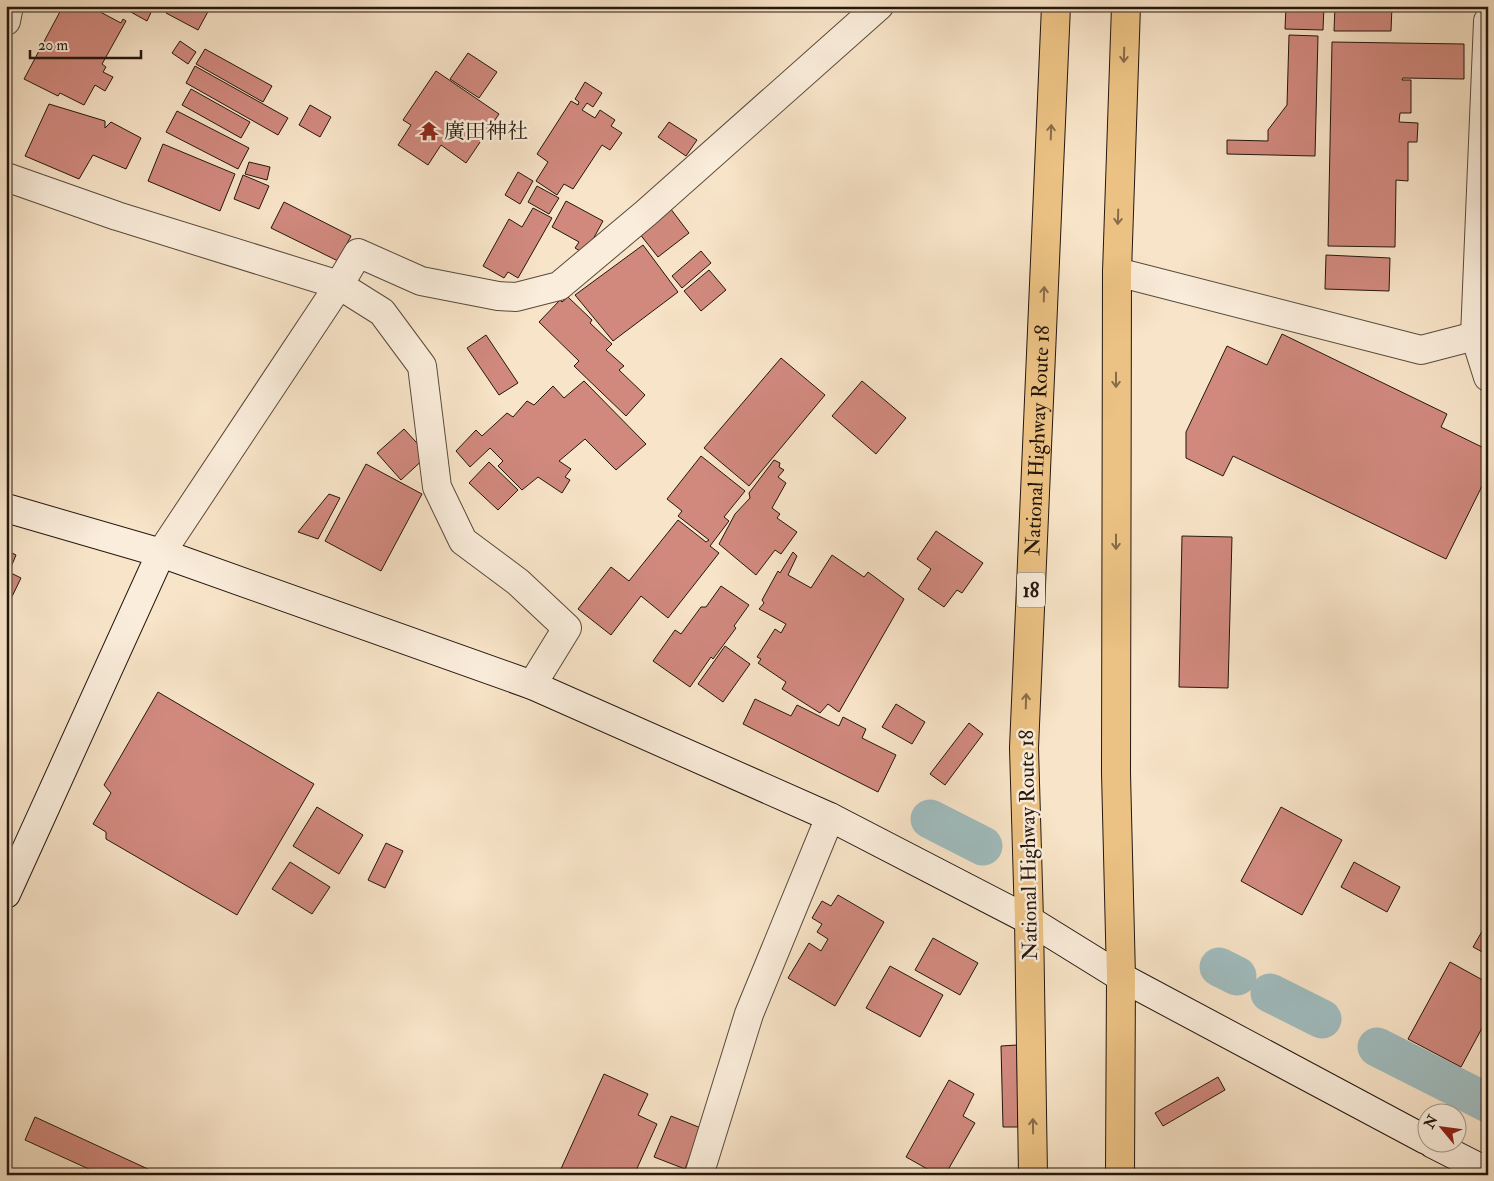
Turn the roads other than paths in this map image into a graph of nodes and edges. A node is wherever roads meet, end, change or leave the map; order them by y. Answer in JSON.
{"nodes":[{"id":1,"x":9,"y":6,"type":"edge"},
{"id":2,"x":879,"y":6,"type":"edge"},
{"id":3,"x":1056,"y":6,"type":"edge"},
{"id":4,"x":1126,"y":6,"type":"edge"},
{"id":5,"x":6,"y":21,"type":"edge"},
{"id":6,"x":1488,"y":21,"type":"edge"},
{"id":7,"x":6,"y":178,"type":"edge"},
{"id":8,"x":1117,"y":272,"type":"junction"},
{"id":9,"x":339,"y":285,"type":"junction"},
{"id":10,"x":1475,"y":336,"type":"junction"},
{"id":11,"x":1488,"y":377,"type":"edge"},
{"id":12,"x":6,"y":508,"type":"edge"},
{"id":13,"x":161,"y":552,"type":"junction"},
{"id":14,"x":532,"y":685,"type":"junction"},
{"id":15,"x":830,"y":817,"type":"junction"},
{"id":16,"x":6,"y":894,"type":"edge"},
{"id":17,"x":1030,"y":920,"type":"junction"},
{"id":18,"x":1121,"y":977,"type":"junction"},
{"id":19,"x":1416,"y":1135,"type":"edge"},
{"id":20,"x":1453,"y":1154,"type":"edge"},
{"id":21,"x":1488,"y":1172,"type":"edge"},
{"id":22,"x":699,"y":1175,"type":"edge"},
{"id":23,"x":1033,"y":1175,"type":"edge"},
{"id":24,"x":1120,"y":1175,"type":"edge"}],
"edges":[{"from":1,"to":5,"type":"street"},
{"from":2,"to":9,"type":"street"},
{"from":17,"to":3,"type":"highway","name":"National Highway Route 18","number":"18","one_way":true},
{"from":4,"to":8,"type":"highway","one_way":true},
{"from":6,"to":10,"type":"street"},
{"from":7,"to":9,"type":"street"},
{"from":8,"to":10,"type":"street"},
{"from":8,"to":18,"type":"highway","one_way":true},
{"from":9,"to":13,"type":"street"},
{"from":9,"to":14,"type":"street"},
{"from":10,"to":11,"type":"street"},
{"from":12,"to":13,"type":"street"},
{"from":13,"to":14,"type":"street"},
{"from":13,"to":16,"type":"street"},
{"from":14,"to":15,"type":"street"},
{"from":15,"to":17,"type":"street"},
{"from":15,"to":22,"type":"street"},
{"from":17,"to":18,"type":"street"},
{"from":23,"to":17,"type":"highway","name":"National Highway Route 18","number":"18","one_way":true},
{"from":18,"to":19,"type":"street"},
{"from":18,"to":24,"type":"highway"},
{"from":20,"to":21,"type":"street"}]}
